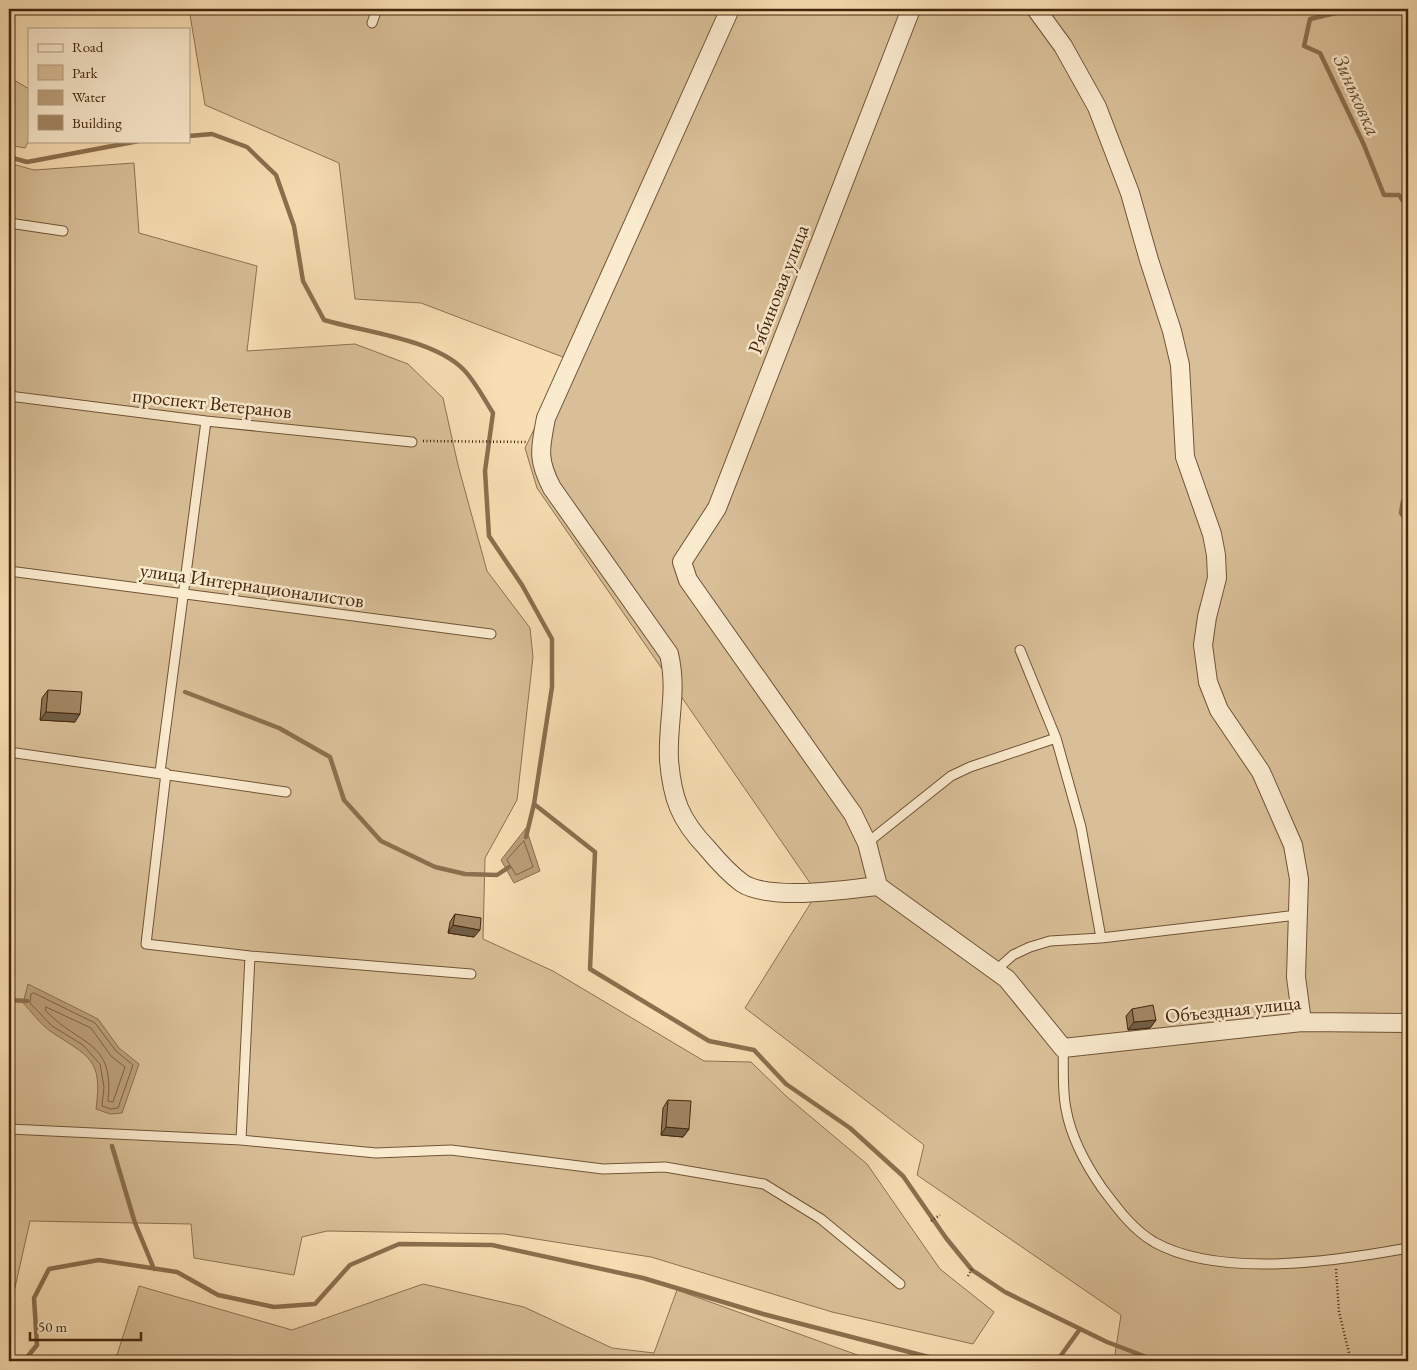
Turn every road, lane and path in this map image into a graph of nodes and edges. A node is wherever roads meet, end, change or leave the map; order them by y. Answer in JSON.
{"nodes":[{"id":1,"x":377,"y":9,"type":"edge"},
{"id":2,"x":730,"y":9,"type":"edge"},
{"id":3,"x":911,"y":9,"type":"edge"},
{"id":4,"x":1036,"y":9,"type":"edge"},
{"id":5,"x":372,"y":22,"type":"dead end"},
{"id":6,"x":9,"y":223,"type":"edge"},
{"id":7,"x":63,"y":231,"type":"dead end"},
{"id":8,"x":9,"y":396,"type":"edge"},
{"id":9,"x":206,"y":421,"type":"junction"},
{"id":10,"x":412,"y":442,"type":"joint"},
{"id":11,"x":542,"y":442,"type":"junction"},
{"id":12,"x":9,"y":571,"type":"edge"},
{"id":13,"x":183,"y":593,"type":"junction"},
{"id":14,"x":491,"y":634,"type":"dead end"},
{"id":15,"x":1020,"y":650,"type":"dead end"},
{"id":16,"x":1056,"y":738,"type":"junction"},
{"id":17,"x":9,"y":752,"type":"edge"},
{"id":18,"x":163,"y":772,"type":"junction"},
{"id":19,"x":286,"y":792,"type":"dead end"},
{"id":20,"x":867,"y":843,"type":"junction"},
{"id":21,"x":878,"y":886,"type":"junction"},
{"id":22,"x":1297,"y":915,"type":"junction"},
{"id":23,"x":1101,"y":938,"type":"junction"},
{"id":24,"x":250,"y":956,"type":"junction"},
{"id":25,"x":995,"y":971,"type":"junction"},
{"id":26,"x":471,"y":974,"type":"dead end"},
{"id":27,"x":1302,"y":1022,"type":"junction"},
{"id":28,"x":1408,"y":1023,"type":"edge"},
{"id":29,"x":1063,"y":1048,"type":"junction"},
{"id":30,"x":9,"y":1129,"type":"edge"},
{"id":31,"x":241,"y":1140,"type":"junction"},
{"id":32,"x":940,"y":1215,"type":"dead end"},
{"id":33,"x":931,"y":1221,"type":"dead end"},
{"id":34,"x":1408,"y":1248,"type":"edge"},
{"id":35,"x":1336,"y":1261,"type":"junction"},
{"id":36,"x":973,"y":1267,"type":"dead end"},
{"id":37,"x":968,"y":1276,"type":"dead end"},
{"id":38,"x":900,"y":1284,"type":"dead end"},
{"id":39,"x":1351,"y":1361,"type":"edge"}],
"edges":[{"from":1,"to":5,"type":"lane"},
{"from":2,"to":11,"type":"street"},
{"from":3,"to":20,"type":"street","name":"Рябиновая улица"},
{"from":4,"to":22,"type":"street"},
{"from":6,"to":7,"type":"lane"},
{"from":8,"to":9,"type":"lane","name":"проспект Ветеранов"},
{"from":9,"to":10,"type":"lane","name":"проспект Ветеранов"},
{"from":9,"to":13,"type":"lane"},
{"from":10,"to":11,"type":"path"},
{"from":11,"to":21,"type":"street"},
{"from":12,"to":13,"type":"lane","name":"улица Интернационалистов"},
{"from":13,"to":14,"type":"lane","name":"улица Интернационалистов"},
{"from":13,"to":18,"type":"lane"},
{"from":15,"to":16,"type":"lane"},
{"from":16,"to":20,"type":"lane"},
{"from":16,"to":23,"type":"lane"},
{"from":17,"to":18,"type":"lane"},
{"from":18,"to":19,"type":"lane"},
{"from":18,"to":24,"type":"lane"},
{"from":20,"to":21,"type":"street"},
{"from":21,"to":25,"type":"street"},
{"from":22,"to":23,"type":"lane"},
{"from":22,"to":27,"type":"street"},
{"from":23,"to":25,"type":"lane"},
{"from":24,"to":26,"type":"lane"},
{"from":24,"to":31,"type":"lane"},
{"from":25,"to":29,"type":"street"},
{"from":27,"to":28,"type":"street","name":"Объездная улица"},
{"from":27,"to":29,"type":"street","name":"Объездная улица"},
{"from":29,"to":35,"type":"lane"},
{"from":30,"to":31,"type":"lane"},
{"from":31,"to":38,"type":"lane"},
{"from":32,"to":33,"type":"path"},
{"from":34,"to":35,"type":"lane"},
{"from":35,"to":39,"type":"path"},
{"from":36,"to":37,"type":"path"}]}
